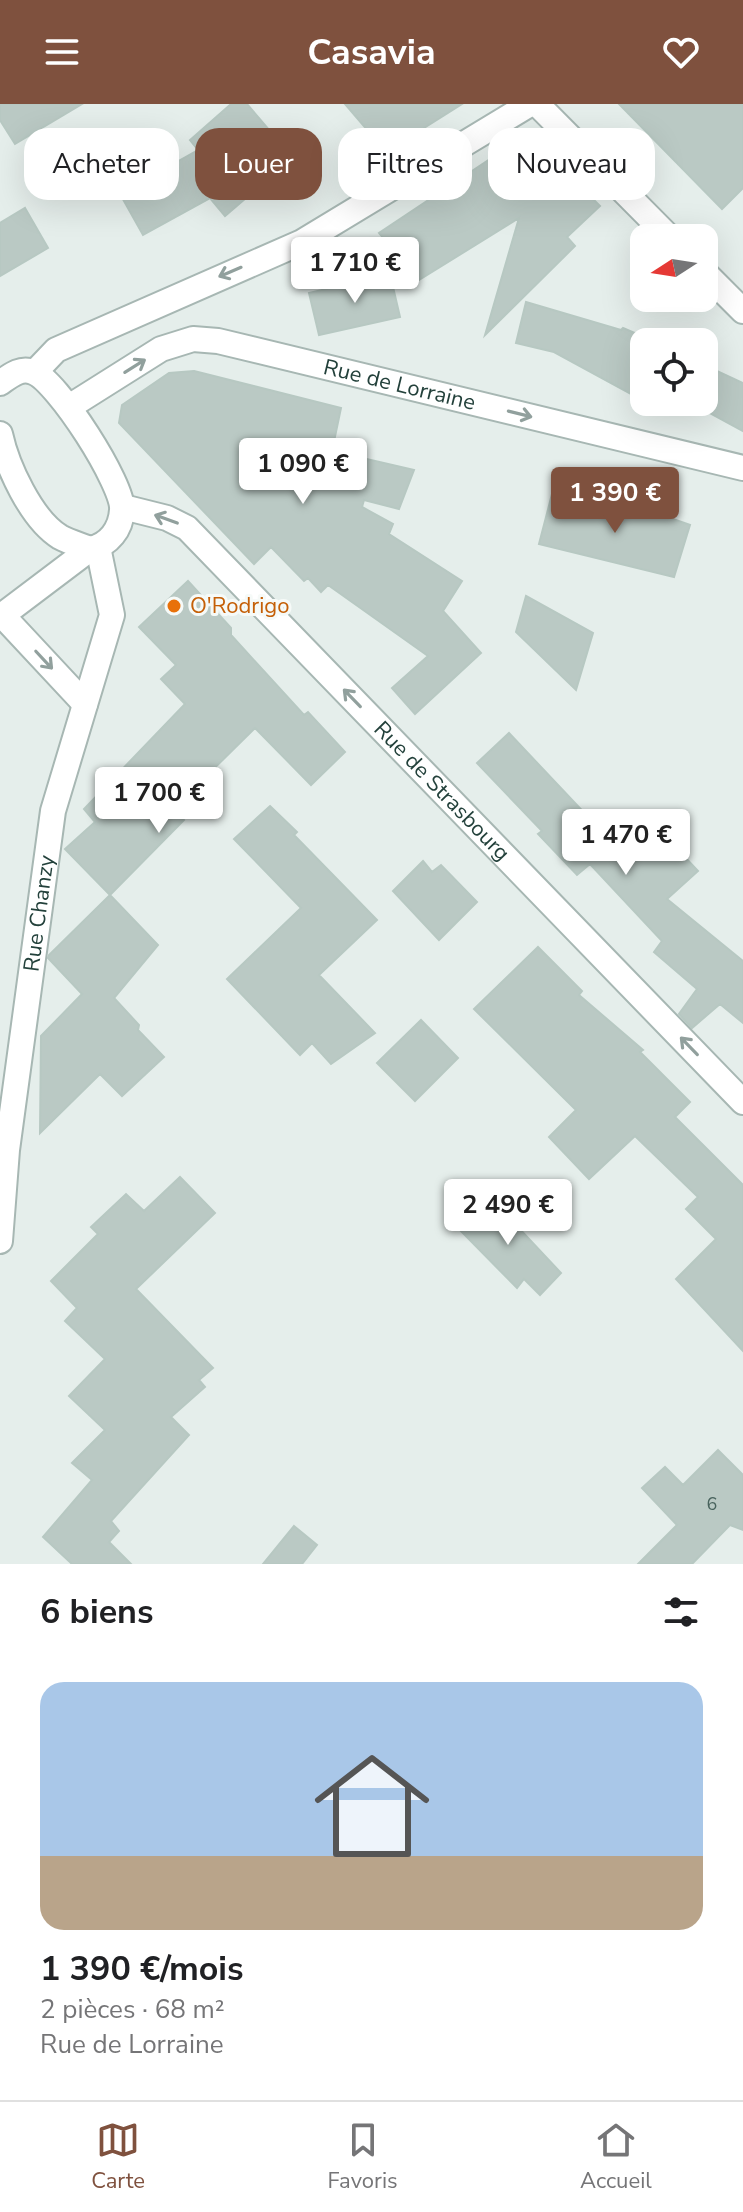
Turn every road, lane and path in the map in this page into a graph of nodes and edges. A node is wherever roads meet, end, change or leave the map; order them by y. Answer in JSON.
{"nodes":[{"id":1,"x":530,"y":104,"type":"edge"},
{"id":2,"x":537,"y":104,"type":"edge"},
{"id":3,"x":504,"y":110,"type":"edge"},
{"id":4,"x":656,"y":224,"type":"edge"},
{"id":5,"x":718,"y":286,"type":"edge"},
{"id":6,"x":743,"y":311,"type":"edge"},
{"id":7,"x":35,"y":372,"type":"junction"},
{"id":8,"x":0,"y":383,"type":"edge"},
{"id":9,"x":69,"y":407,"type":"junction"},
{"id":10,"x":0,"y":434,"type":"edge"},
{"id":11,"x":743,"y":468,"type":"edge"},
{"id":12,"x":123,"y":507,"type":"junction"},
{"id":13,"x":94,"y":548,"type":"junction"},
{"id":14,"x":1,"y":616,"type":"edge"},
{"id":15,"x":85,"y":704,"type":"junction"},
{"id":16,"x":743,"y":1102,"type":"edge"},
{"id":17,"x":0,"y":1241,"type":"edge"}],
"edges":[{"from":1,"to":3,"type":"street"},
{"from":2,"to":4,"type":"street"},
{"from":3,"to":7,"type":"street","one_way":true},
{"from":5,"to":6,"type":"street"},
{"from":7,"to":8,"type":"street"},
{"from":7,"to":9,"type":"street"},
{"from":9,"to":11,"type":"street","name":"Rue de Lorraine","one_way":true},
{"from":9,"to":12,"type":"street"},
{"from":10,"to":13,"type":"street"},
{"from":12,"to":13,"type":"street"},
{"from":16,"to":12,"type":"street","name":"Rue de Strasbourg","one_way":true},
{"from":13,"to":14,"type":"street"},
{"from":13,"to":15,"type":"street","name":"Rue Chanzy"},
{"from":14,"to":15,"type":"street","one_way":true},
{"from":15,"to":17,"type":"street","name":"Rue Chanzy"}]}
